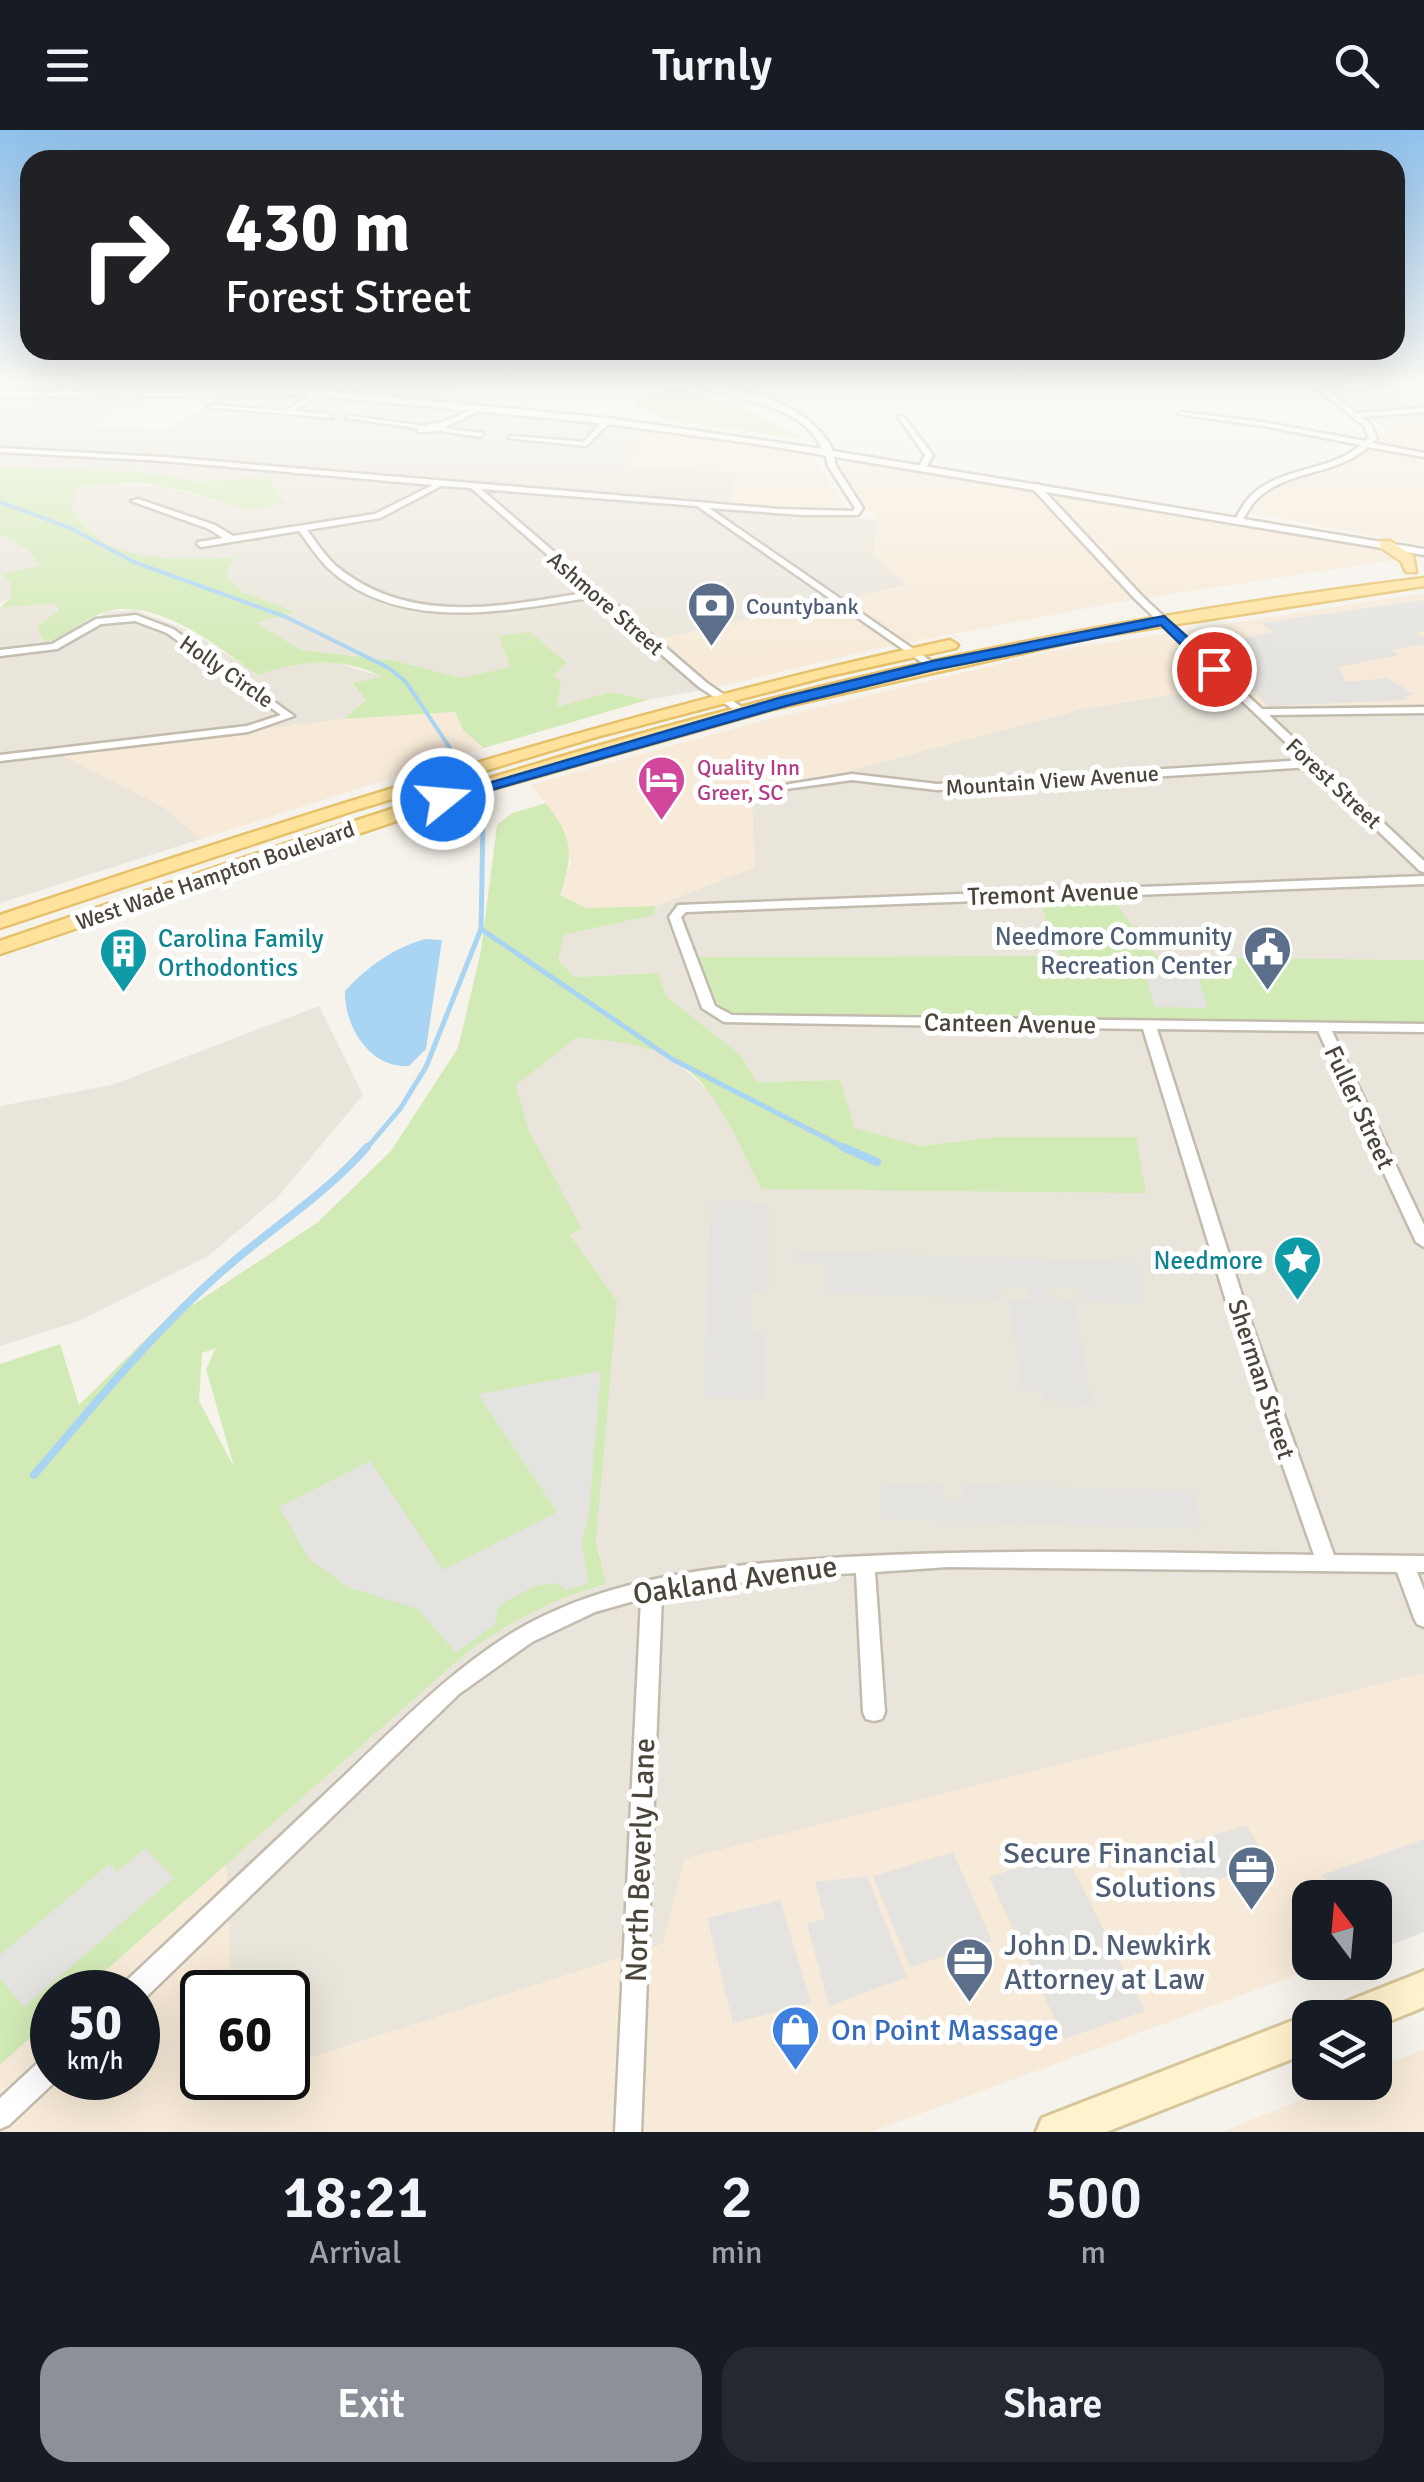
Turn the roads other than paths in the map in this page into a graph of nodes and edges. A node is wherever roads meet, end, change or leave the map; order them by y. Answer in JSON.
{"nodes":[{"id":1,"x":361,"y":477,"type":"edge"},
{"id":2,"x":839,"y":477,"type":"edge"},
{"id":3,"x":981,"y":477,"type":"edge"},
{"id":4,"x":1290,"y":477,"type":"edge"},
{"id":5,"x":438,"y":486,"type":"junction"},
{"id":6,"x":1035,"y":486,"type":"junction"},
{"id":7,"x":475,"y":488,"type":"junction"},
{"id":8,"x":136,"y":501,"type":"dead end"},
{"id":9,"x":698,"y":504,"type":"junction"},
{"id":10,"x":1239,"y":519,"type":"junction"},
{"id":11,"x":302,"y":529,"type":"junction"},
{"id":12,"x":231,"y":539,"type":"junction"},
{"id":13,"x":201,"y":544,"type":"dead end"},
{"id":14,"x":1385,"y":544,"type":"junction"},
{"id":15,"x":1424,"y":552,"type":"edge"},
{"id":16,"x":1420,"y":573,"type":"edge"},
{"id":17,"x":596,"y":594,"type":"junction"},
{"id":18,"x":1158,"y":614,"type":"junction"},
{"id":19,"x":912,"y":652,"type":"junction"},
{"id":20,"x":0,"y":654,"type":"edge"},
{"id":21,"x":933,"y":666,"type":"junction"},
{"id":22,"x":721,"y":698,"type":"junction"},
{"id":23,"x":1424,"y":710,"type":"edge"},
{"id":24,"x":742,"y":712,"type":"junction"},
{"id":25,"x":1259,"y":712,"type":"junction"},
{"id":26,"x":614,"y":726,"type":"junction"},
{"id":27,"x":635,"y":741,"type":"junction"},
{"id":28,"x":0,"y":758,"type":"edge"},
{"id":29,"x":1314,"y":764,"type":"junction"},
{"id":30,"x":790,"y":787,"type":"dead end"},
{"id":31,"x":1424,"y":868,"type":"edge"},
{"id":32,"x":1424,"y":880,"type":"edge"},
{"id":33,"x":682,"y":908,"type":"joint"},
{"id":34,"x":0,"y":922,"type":"edge"},
{"id":35,"x":0,"y":948,"type":"edge"},
{"id":36,"x":1148,"y":1024,"type":"junction"},
{"id":37,"x":1322,"y":1025,"type":"junction"},
{"id":38,"x":1424,"y":1028,"type":"edge"},
{"id":39,"x":1424,"y":1242,"type":"edge"},
{"id":40,"x":1326,"y":1561,"type":"junction"},
{"id":41,"x":865,"y":1563,"type":"junction"},
{"id":42,"x":1414,"y":1563,"type":"edge"},
{"id":43,"x":652,"y":1588,"type":"junction"},
{"id":44,"x":1424,"y":1618,"type":"edge"},
{"id":45,"x":874,"y":1712,"type":"dead end"},
{"id":46,"x":156,"y":1970,"type":"edge"},
{"id":47,"x":1424,"y":1989,"type":"edge"},
{"id":48,"x":1392,"y":2002,"type":"edge"},
{"id":49,"x":1292,"y":2041,"type":"edge"},
{"id":50,"x":30,"y":2088,"type":"edge"},
{"id":51,"x":0,"y":2116,"type":"edge"},
{"id":52,"x":628,"y":2132,"type":"edge"},
{"id":53,"x":1056,"y":2132,"type":"edge"}],
"edges":[{"from":1,"to":5,"type":"street"},
{"from":2,"to":9,"type":"street"},
{"from":3,"to":6,"type":"street"},
{"from":4,"to":10,"type":"street"},
{"from":5,"to":7,"type":"street"},
{"from":5,"to":11,"type":"street"},
{"from":6,"to":10,"type":"street"},
{"from":6,"to":18,"type":"street","name":"Forest Street"},
{"from":7,"to":9,"type":"street"},
{"from":7,"to":17,"type":"street","name":"Ashmore Street"},
{"from":8,"to":12,"type":"street"},
{"from":9,"to":19,"type":"street"},
{"from":10,"to":14,"type":"street"},
{"from":11,"to":12,"type":"street"},
{"from":11,"to":17,"type":"street"},
{"from":12,"to":13,"type":"street"},
{"from":14,"to":15,"type":"street"},
{"from":14,"to":16,"type":"main road"},
{"from":16,"to":18,"type":"main road","name":"West Wade Hampton Boulevard"},
{"from":17,"to":22,"type":"street","name":"Ashmore Street"},
{"from":18,"to":19,"type":"main road","name":"West Wade Hampton Boulevard"},
{"from":18,"to":21,"type":"main road","name":"West Wade Hampton Boulevard"},
{"from":18,"to":25,"type":"street","name":"Forest Street"},
{"from":19,"to":21,"type":"street"},
{"from":19,"to":22,"type":"main road","name":"West Wade Hampton Boulevard"},
{"from":20,"to":28,"type":"street","name":"Holly Circle"},
{"from":21,"to":24,"type":"main road","name":"West Wade Hampton Boulevard"},
{"from":22,"to":24,"type":"street","name":"Ashmore Street"},
{"from":22,"to":26,"type":"main road","name":"West Wade Hampton Boulevard"},
{"from":23,"to":25,"type":"street"},
{"from":24,"to":27,"type":"main road","name":"West Wade Hampton Boulevard"},
{"from":25,"to":29,"type":"street","name":"Forest Street"},
{"from":26,"to":27,"type":"main road"},
{"from":26,"to":34,"type":"main road","name":"West Wade Hampton Boulevard"},
{"from":27,"to":35,"type":"main road","name":"West Wade Hampton Boulevard"},
{"from":29,"to":30,"type":"street","name":"Mountain View Avenue"},
{"from":29,"to":31,"type":"street","name":"Forest Street"},
{"from":32,"to":33,"type":"street","name":"Tremont Avenue"},
{"from":33,"to":36,"type":"street","name":"Canteen Avenue"},
{"from":36,"to":37,"type":"street","name":"Canteen Avenue"},
{"from":36,"to":40,"type":"street","name":"Sherman Street"},
{"from":37,"to":38,"type":"street","name":"Canteen Avenue"},
{"from":37,"to":39,"type":"street","name":"Fuller Street"},
{"from":40,"to":41,"type":"street","name":"Oakland Avenue"},
{"from":40,"to":42,"type":"street","name":"Oakland Avenue"},
{"from":41,"to":43,"type":"street","name":"Oakland Avenue"},
{"from":41,"to":45,"type":"street"},
{"from":42,"to":44,"type":"street"},
{"from":43,"to":46,"type":"street","name":"Oakland Avenue"},
{"from":43,"to":52,"type":"street","name":"North Beverly Lane"},
{"from":47,"to":48,"type":"main road"},
{"from":49,"to":53,"type":"main road"},
{"from":50,"to":51,"type":"street"}]}
